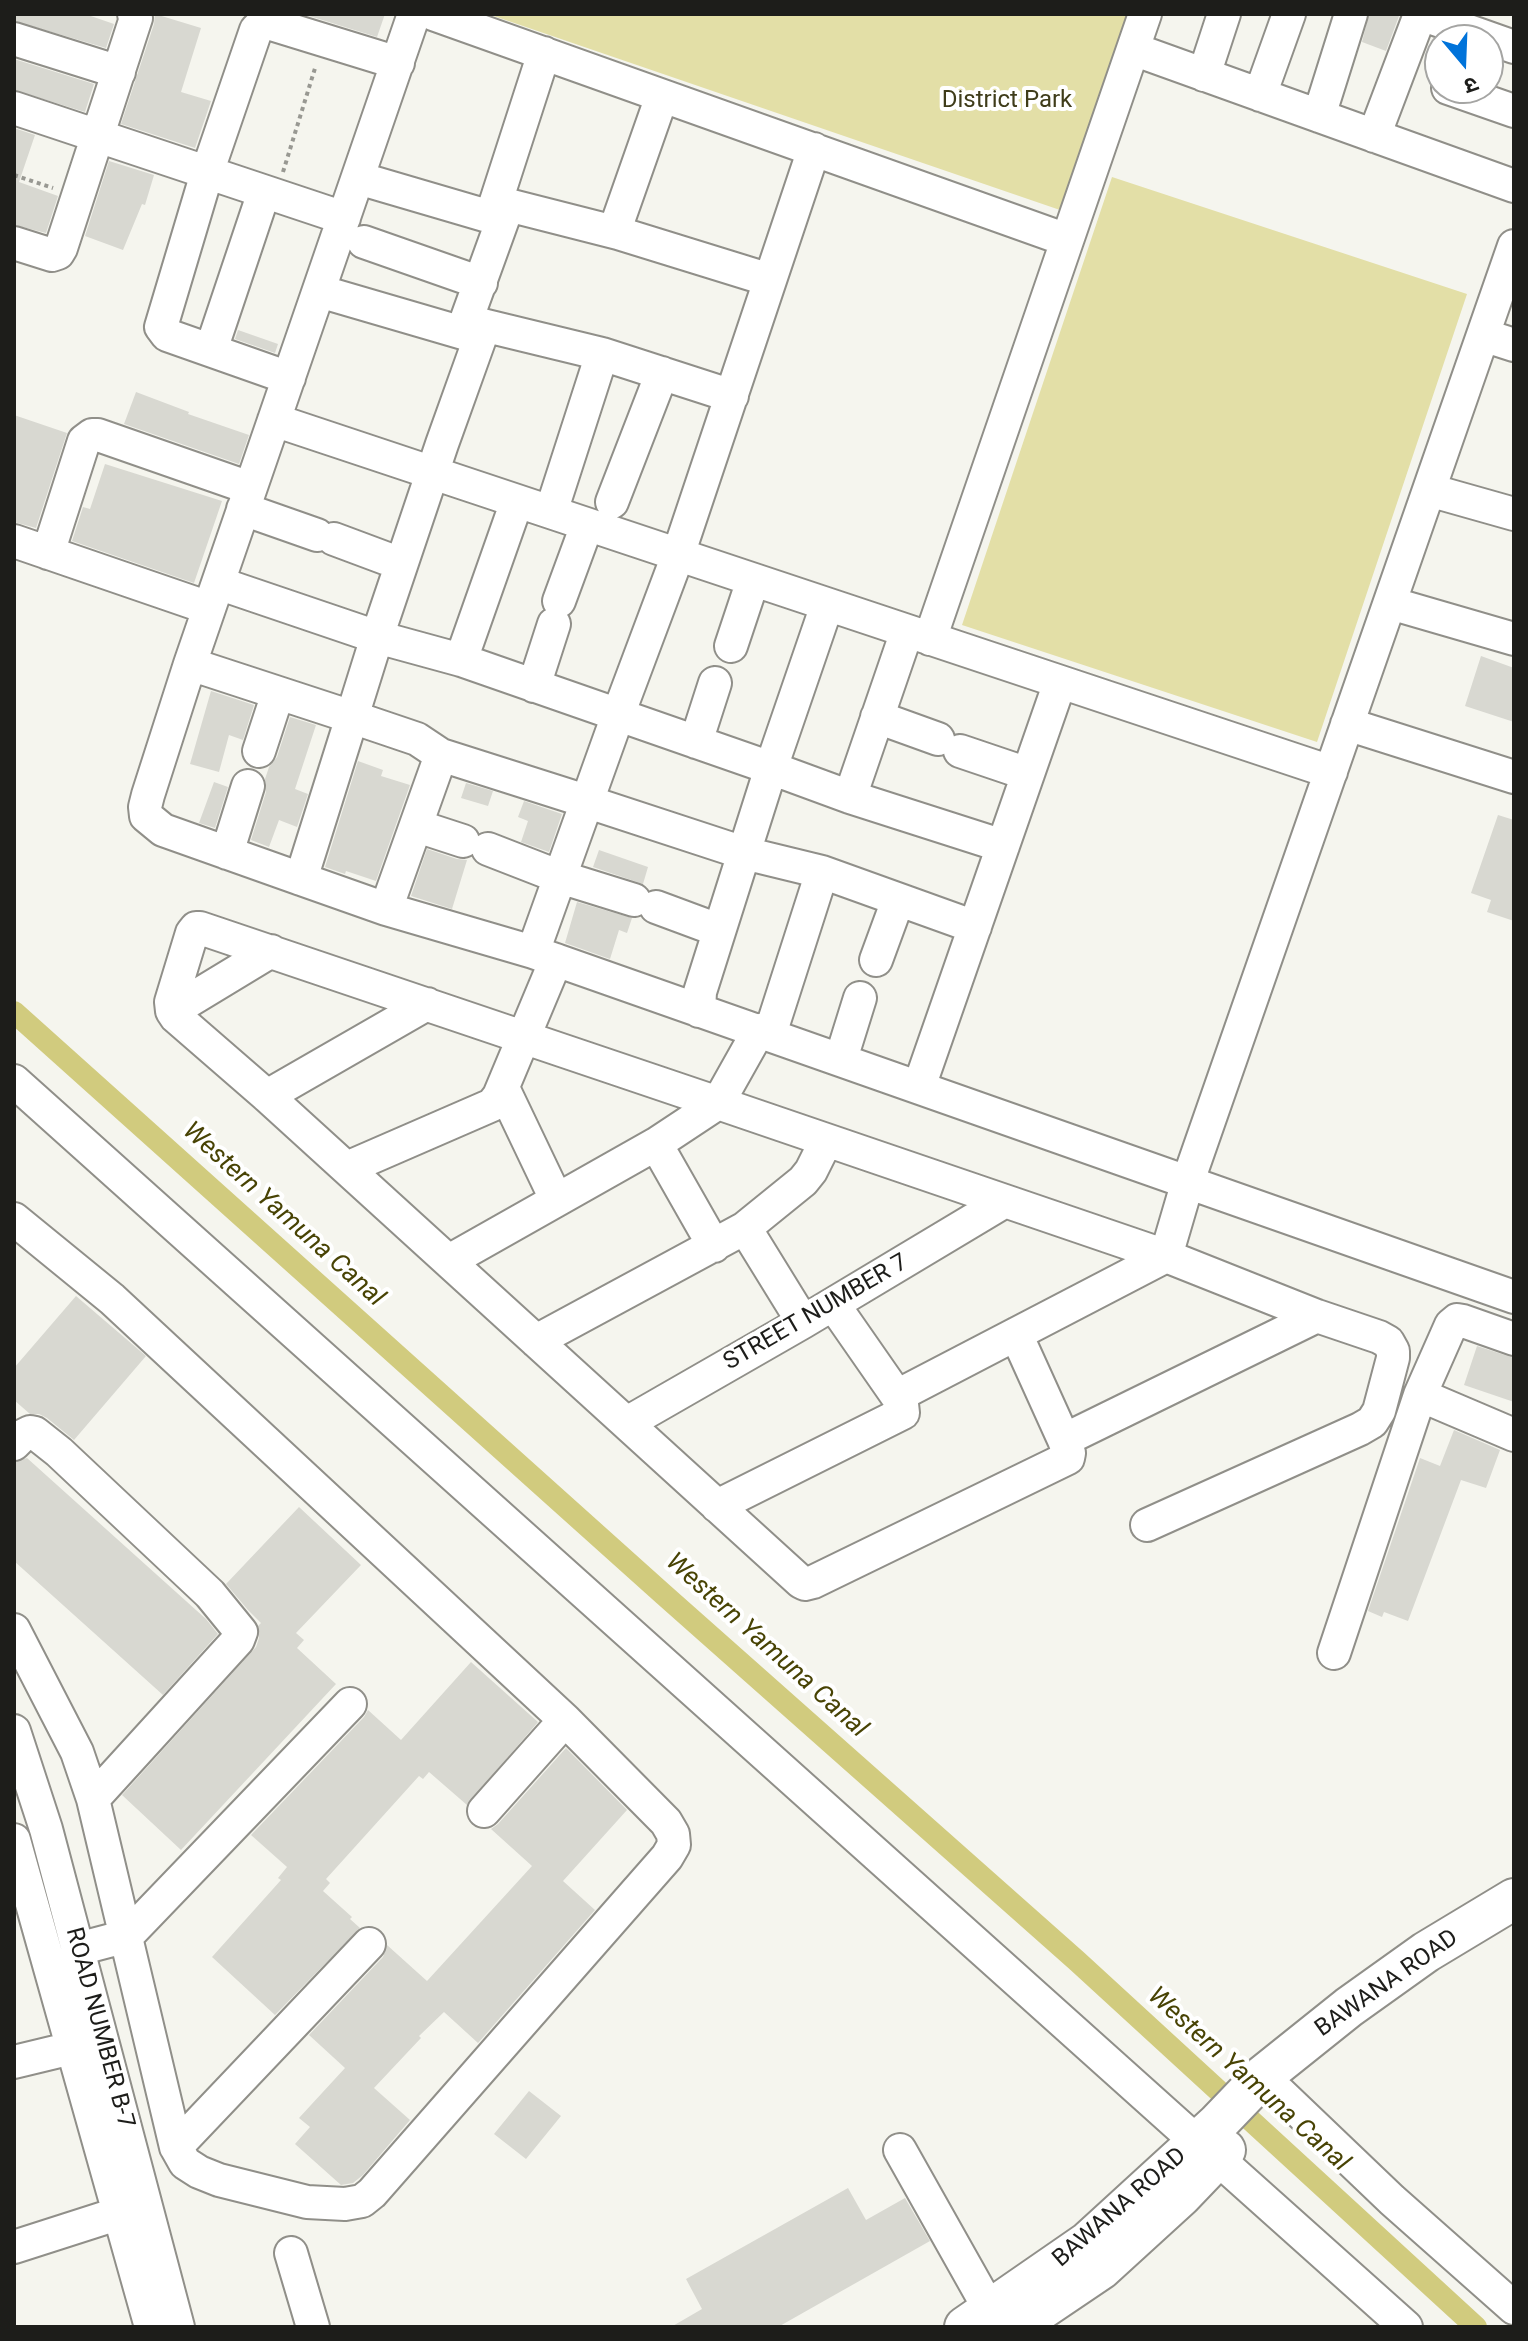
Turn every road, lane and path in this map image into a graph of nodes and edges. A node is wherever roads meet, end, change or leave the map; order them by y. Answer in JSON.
{"nodes":[{"id":1,"x":134,"y":14,"type":"edge"},
{"id":2,"x":414,"y":14,"type":"edge"},
{"id":3,"x":433,"y":14,"type":"edge"},
{"id":4,"x":1145,"y":14,"type":"edge"},
{"id":5,"x":1224,"y":14,"type":"edge"},
{"id":6,"x":1289,"y":14,"type":"edge"},
{"id":7,"x":1351,"y":14,"type":"edge"},
{"id":8,"x":14,"y":39,"type":"edge"},
{"id":9,"x":324,"y":40,"type":"junction"},
{"id":10,"x":1514,"y":47,"type":"edge"},
{"id":11,"x":1133,"y":49,"type":"junction"},
{"id":12,"x":544,"y":53,"type":"junction"},
{"id":13,"x":398,"y":63,"type":"junction"},
{"id":14,"x":1398,"y":70,"type":"junction"},
{"id":15,"x":119,"y":72,"type":"junction"},
{"id":16,"x":1204,"y":75,"type":"junction"},
{"id":17,"x":1424,"y":79,"type":"edge"},
{"id":18,"x":1260,"y":95,"type":"junction"},
{"id":19,"x":662,"y":96,"type":"junction"},
{"id":20,"x":1494,"y":104,"type":"edge"},
{"id":21,"x":14,"y":108,"type":"edge"},
{"id":22,"x":1514,"y":111,"type":"edge"},
{"id":23,"x":1319,"y":116,"type":"junction"},
{"id":24,"x":98,"y":136,"type":"junction"},
{"id":25,"x":1374,"y":136,"type":"junction"},
{"id":26,"x":822,"y":152,"type":"junction"},
{"id":27,"x":207,"y":173,"type":"junction"},
{"id":28,"x":14,"y":175,"type":"edge"},
{"id":29,"x":358,"y":178,"type":"junction"},
{"id":30,"x":1514,"y":186,"type":"edge"},
{"id":31,"x":270,"y":194,"type":"junction"},
{"id":32,"x":78,"y":197,"type":"junction"},
{"id":33,"x":497,"y":218,"type":"junction"},
{"id":34,"x":354,"y":230,"type":"junction"},
{"id":35,"x":618,"y":233,"type":"junction"},
{"id":36,"x":1067,"y":240,"type":"junction"},
{"id":37,"x":1514,"y":246,"type":"edge"},
{"id":38,"x":17,"y":254,"type":"edge"},
{"id":39,"x":770,"y":280,"type":"junction"},
{"id":40,"x":481,"y":283,"type":"junction"},
{"id":41,"x":319,"y":291,"type":"junction"},
{"id":42,"x":464,"y":327,"type":"junction"},
{"id":43,"x":1483,"y":335,"type":"junction"},
{"id":44,"x":1514,"y":345,"type":"edge"},
{"id":45,"x":211,"y":350,"type":"junction"},
{"id":46,"x":602,"y":354,"type":"junction"},
{"id":47,"x":662,"y":373,"type":"junction"},
{"id":48,"x":289,"y":378,"type":"junction"},
{"id":49,"x":732,"y":396,"type":"junction"},
{"id":50,"x":274,"y":420,"type":"junction"},
{"id":51,"x":434,"y":473,"type":"junction"},
{"id":52,"x":1429,"y":490,"type":"junction"},
{"id":53,"x":247,"y":498,"type":"junction"},
{"id":54,"x":517,"y":501,"type":"junction"},
{"id":55,"x":612,"y":502,"type":"dead end"},
{"id":56,"x":551,"y":512,"type":"junction"},
{"id":57,"x":1514,"y":514,"type":"edge"},
{"id":58,"x":587,"y":525,"type":"junction"},
{"id":59,"x":14,"y":541,"type":"edge"},
{"id":60,"x":48,"y":553,"type":"junction"},
{"id":61,"x":678,"y":555,"type":"junction"},
{"id":62,"x":401,"y":564,"type":"junction"},
{"id":63,"x":753,"y":580,"type":"junction"},
{"id":64,"x":214,"y":596,"type":"junction"},
{"id":65,"x":1390,"y":603,"type":"junction"},
{"id":66,"x":827,"y":605,"type":"junction"},
{"id":67,"x":918,"y":635,"type":"junction"},
{"id":68,"x":377,"y":637,"type":"junction"},
{"id":69,"x":1514,"y":639,"type":"edge"},
{"id":70,"x":731,"y":646,"type":"dead end"},
{"id":71,"x":461,"y":660,"type":"junction"},
{"id":72,"x":190,"y":664,"type":"junction"},
{"id":73,"x":1060,"y":682,"type":"junction"},
{"id":74,"x":715,"y":683,"type":"dead end"},
{"id":75,"x":534,"y":686,"type":"junction"},
{"id":76,"x":278,"y":693,"type":"junction"},
{"id":77,"x":618,"y":715,"type":"junction"},
{"id":78,"x":352,"y":717,"type":"junction"},
{"id":79,"x":877,"y":717,"type":"junction"},
{"id":80,"x":1347,"y":724,"type":"junction"},
{"id":81,"x":696,"y":742,"type":"junction"},
{"id":82,"x":259,"y":751,"type":"dead end"},
{"id":83,"x":441,"y":755,"type":"junction"},
{"id":84,"x":771,"y":768,"type":"junction"},
{"id":85,"x":1331,"y":772,"type":"junction"},
{"id":86,"x":1028,"y":774,"type":"junction"},
{"id":87,"x":1514,"y":777,"type":"edge"},
{"id":88,"x":248,"y":786,"type":"dead end"},
{"id":89,"x":850,"y":797,"type":"junction"},
{"id":90,"x":588,"y":802,"type":"junction"},
{"id":91,"x":417,"y":826,"type":"junction"},
{"id":92,"x":1003,"y":846,"type":"junction"},
{"id":93,"x":227,"y":853,"type":"junction"},
{"id":94,"x":744,"y":853,"type":"junction"},
{"id":95,"x":822,"y":872,"type":"junction"},
{"id":96,"x":560,"y":877,"type":"junction"},
{"id":97,"x":301,"y":879,"type":"junction"},
{"id":98,"x":898,"y":900,"type":"junction"},
{"id":99,"x":386,"y":909,"type":"junction"},
{"id":100,"x":975,"y":927,"type":"junction"},
{"id":101,"x":718,"y":930,"type":"junction"},
{"id":102,"x":271,"y":951,"type":"junction"},
{"id":103,"x":544,"y":956,"type":"junction"},
{"id":104,"x":876,"y":960,"type":"dead end"},
{"id":105,"x":860,"y":998,"type":"dead end"},
{"id":106,"x":427,"y":1004,"type":"junction"},
{"id":107,"x":172,"y":1011,"type":"junction"},
{"id":108,"x":699,"y":1011,"type":"junction"},
{"id":109,"x":765,"y":1032,"type":"junction"},
{"id":110,"x":523,"y":1037,"type":"junction"},
{"id":111,"x":841,"y":1059,"type":"junction"},
{"id":112,"x":14,"y":1081,"type":"edge"},
{"id":113,"x":919,"y":1087,"type":"junction"},
{"id":114,"x":503,"y":1088,"type":"junction"},
{"id":115,"x":267,"y":1096,"type":"junction"},
{"id":116,"x":718,"y":1103,"type":"junction"},
{"id":117,"x":826,"y":1141,"type":"junction"},
{"id":118,"x":656,"y":1144,"type":"junction"},
{"id":119,"x":347,"y":1168,"type":"junction"},
{"id":120,"x":1188,"y":1181,"type":"junction"},
{"id":121,"x":556,"y":1199,"type":"junction"},
{"id":122,"x":1005,"y":1201,"type":"junction"},
{"id":123,"x":14,"y":1219,"type":"edge"},
{"id":124,"x":745,"y":1228,"type":"junction"},
{"id":125,"x":714,"y":1246,"type":"junction"},
{"id":126,"x":1166,"y":1256,"type":"junction"},
{"id":127,"x":449,"y":1261,"type":"junction"},
{"id":128,"x":1514,"y":1297,"type":"edge"},
{"id":129,"x":833,"y":1304,"type":"junction"},
{"id":130,"x":1317,"y":1316,"type":"junction"},
{"id":131,"x":803,"y":1322,"type":"junction"},
{"id":132,"x":1016,"y":1334,"type":"junction"},
{"id":133,"x":1514,"y":1339,"type":"edge"},
{"id":134,"x":536,"y":1341,"type":"junction"},
{"id":135,"x":1420,"y":1395,"type":"junction"},
{"id":136,"x":897,"y":1396,"type":"junction"},
{"id":137,"x":627,"y":1423,"type":"junction"},
{"id":138,"x":1514,"y":1435,"type":"edge"},
{"id":139,"x":1064,"y":1440,"type":"junction"},
{"id":140,"x":14,"y":1444,"type":"edge"},
{"id":141,"x":717,"y":1506,"type":"junction"},
{"id":142,"x":1147,"y":1525,"type":"dead end"},
{"id":143,"x":14,"y":1630,"type":"edge"},
{"id":144,"x":1334,"y":1653,"type":"dead end"},
{"id":145,"x":350,"y":1704,"type":"dead end"},
{"id":146,"x":565,"y":1720,"type":"junction"},
{"id":147,"x":14,"y":1731,"type":"edge"},
{"id":148,"x":93,"y":1799,"type":"junction"},
{"id":149,"x":484,"y":1811,"type":"dead end"},
{"id":150,"x":14,"y":1840,"type":"edge"},
{"id":151,"x":19,"y":1873,"type":"edge"},
{"id":152,"x":1514,"y":1899,"type":"edge"},
{"id":153,"x":1514,"y":1924,"type":"edge"},
{"id":154,"x":127,"y":1936,"type":"junction"},
{"id":155,"x":369,"y":1944,"type":"dead end"},
{"id":156,"x":78,"y":1949,"type":"junction"},
{"id":157,"x":72,"y":2048,"type":"junction"},
{"id":158,"x":14,"y":2062,"type":"edge"},
{"id":159,"x":1272,"y":2084,"type":"junction"},
{"id":160,"x":1216,"y":2141,"type":"junction"},
{"id":161,"x":176,"y":2147,"type":"junction"},
{"id":162,"x":900,"y":2150,"type":"dead end"},
{"id":163,"x":120,"y":2213,"type":"junction"},
{"id":164,"x":14,"y":2247,"type":"edge"},
{"id":165,"x":291,"y":2253,"type":"dead end"},
{"id":166,"x":1514,"y":2308,"type":"edge"},
{"id":167,"x":990,"y":2321,"type":"edge"},
{"id":168,"x":151,"y":2327,"type":"edge"},
{"id":169,"x":178,"y":2327,"type":"edge"},
{"id":170,"x":313,"y":2327,"type":"edge"},
{"id":171,"x":1406,"y":2327,"type":"edge"}],
"edges":[{"from":1,"to":15,"type":"street"},
{"from":2,"to":13,"type":"street"},
{"from":3,"to":12,"type":"street"},
{"from":4,"to":11,"type":"street"},
{"from":5,"to":16,"type":"street"},
{"from":6,"to":18,"type":"street"},
{"from":7,"to":23,"type":"street"},
{"from":8,"to":15,"type":"street"},
{"from":9,"to":13,"type":"street"},
{"from":9,"to":27,"type":"street"},
{"from":9,"to":31,"type":"path"},
{"from":10,"to":14,"type":"street"},
{"from":11,"to":16,"type":"street"},
{"from":11,"to":36,"type":"street"},
{"from":12,"to":19,"type":"street"},
{"from":12,"to":33,"type":"street"},
{"from":13,"to":29,"type":"street"},
{"from":14,"to":17,"type":"street"},
{"from":14,"to":25,"type":"street"},
{"from":15,"to":24,"type":"street"},
{"from":16,"to":18,"type":"street"},
{"from":18,"to":23,"type":"street"},
{"from":19,"to":26,"type":"street"},
{"from":19,"to":35,"type":"street"},
{"from":20,"to":22,"type":"street"},
{"from":21,"to":24,"type":"street"},
{"from":23,"to":25,"type":"street"},
{"from":24,"to":27,"type":"street"},
{"from":24,"to":32,"type":"street"},
{"from":25,"to":30,"type":"street"},
{"from":26,"to":36,"type":"street"},
{"from":26,"to":39,"type":"street"},
{"from":27,"to":31,"type":"street"},
{"from":27,"to":45,"type":"street"},
{"from":28,"to":32,"type":"path"},
{"from":29,"to":33,"type":"street"},
{"from":29,"to":34,"type":"street"},
{"from":31,"to":34,"type":"street"},
{"from":31,"to":45,"type":"street"},
{"from":32,"to":38,"type":"street"},
{"from":33,"to":35,"type":"street"},
{"from":33,"to":40,"type":"street"},
{"from":34,"to":40,"type":"street"},
{"from":34,"to":41,"type":"street"},
{"from":35,"to":39,"type":"street"},
{"from":36,"to":67,"type":"street"},
{"from":37,"to":43,"type":"street"},
{"from":39,"to":49,"type":"street"},
{"from":40,"to":42,"type":"street"},
{"from":41,"to":42,"type":"street"},
{"from":41,"to":48,"type":"street"},
{"from":42,"to":46,"type":"street"},
{"from":42,"to":51,"type":"street"},
{"from":43,"to":44,"type":"street"},
{"from":43,"to":52,"type":"street"},
{"from":45,"to":48,"type":"street"},
{"from":46,"to":47,"type":"street"},
{"from":46,"to":56,"type":"street"},
{"from":47,"to":49,"type":"street"},
{"from":47,"to":55,"type":"street"},
{"from":48,"to":50,"type":"street"},
{"from":49,"to":61,"type":"street"},
{"from":50,"to":51,"type":"street"},
{"from":50,"to":53,"type":"street"},
{"from":51,"to":54,"type":"street"},
{"from":51,"to":62,"type":"street"},
{"from":52,"to":57,"type":"street"},
{"from":52,"to":65,"type":"street"},
{"from":53,"to":60,"type":"street"},
{"from":53,"to":62,"type":"street"},
{"from":53,"to":64,"type":"street"},
{"from":54,"to":56,"type":"street"},
{"from":54,"to":71,"type":"street"},
{"from":56,"to":58,"type":"street"},
{"from":58,"to":61,"type":"street"},
{"from":58,"to":75,"type":"street"},
{"from":59,"to":60,"type":"street"},
{"from":60,"to":64,"type":"street"},
{"from":61,"to":63,"type":"street"},
{"from":61,"to":77,"type":"street"},
{"from":62,"to":68,"type":"street"},
{"from":63,"to":66,"type":"street"},
{"from":63,"to":70,"type":"street"},
{"from":64,"to":68,"type":"street"},
{"from":64,"to":72,"type":"street"},
{"from":65,"to":69,"type":"street"},
{"from":65,"to":80,"type":"street"},
{"from":66,"to":67,"type":"street"},
{"from":66,"to":84,"type":"street"},
{"from":67,"to":73,"type":"street"},
{"from":67,"to":79,"type":"street"},
{"from":68,"to":71,"type":"street"},
{"from":68,"to":78,"type":"street"},
{"from":71,"to":75,"type":"street"},
{"from":72,"to":76,"type":"street"},
{"from":72,"to":93,"type":"street"},
{"from":73,"to":85,"type":"street"},
{"from":73,"to":86,"type":"street"},
{"from":74,"to":81,"type":"street"},
{"from":75,"to":77,"type":"street"},
{"from":76,"to":78,"type":"street"},
{"from":76,"to":82,"type":"street"},
{"from":77,"to":81,"type":"street"},
{"from":77,"to":90,"type":"street"},
{"from":78,"to":83,"type":"street"},
{"from":78,"to":97,"type":"street"},
{"from":79,"to":86,"type":"street"},
{"from":79,"to":89,"type":"street"},
{"from":80,"to":85,"type":"street"},
{"from":80,"to":87,"type":"street"},
{"from":81,"to":84,"type":"street"},
{"from":83,"to":90,"type":"street"},
{"from":83,"to":91,"type":"street"},
{"from":84,"to":89,"type":"street"},
{"from":84,"to":94,"type":"street"},
{"from":85,"to":120,"type":"street"},
{"from":86,"to":92,"type":"street"},
{"from":88,"to":93,"type":"street"},
{"from":89,"to":92,"type":"street"},
{"from":90,"to":94,"type":"street"},
{"from":90,"to":96,"type":"street"},
{"from":91,"to":96,"type":"street"},
{"from":91,"to":99,"type":"street"},
{"from":92,"to":100,"type":"street"},
{"from":93,"to":97,"type":"street"},
{"from":94,"to":95,"type":"street"},
{"from":94,"to":101,"type":"street"},
{"from":95,"to":98,"type":"street"},
{"from":95,"to":109,"type":"street"},
{"from":96,"to":101,"type":"street"},
{"from":96,"to":103,"type":"street"},
{"from":97,"to":99,"type":"street"},
{"from":98,"to":100,"type":"street"},
{"from":98,"to":104,"type":"street"},
{"from":99,"to":103,"type":"street"},
{"from":100,"to":113,"type":"street"},
{"from":101,"to":108,"type":"street"},
{"from":102,"to":106,"type":"street"},
{"from":102,"to":107,"type":"street"},
{"from":102,"to":107,"type":"street"},
{"from":103,"to":108,"type":"street"},
{"from":103,"to":110,"type":"street"},
{"from":105,"to":111,"type":"street"},
{"from":106,"to":110,"type":"street"},
{"from":106,"to":115,"type":"street"},
{"from":107,"to":115,"type":"street"},
{"from":108,"to":109,"type":"street"},
{"from":109,"to":111,"type":"street"},
{"from":109,"to":116,"type":"street"},
{"from":110,"to":114,"type":"street"},
{"from":110,"to":116,"type":"street"},
{"from":111,"to":113,"type":"street"},
{"from":112,"to":160,"type":"street"},
{"from":113,"to":120,"type":"street"},
{"from":114,"to":119,"type":"street"},
{"from":114,"to":121,"type":"street"},
{"from":115,"to":119,"type":"street"},
{"from":116,"to":117,"type":"street"},
{"from":116,"to":118,"type":"street"},
{"from":117,"to":122,"type":"street"},
{"from":117,"to":124,"type":"street"},
{"from":118,"to":121,"type":"street"},
{"from":118,"to":125,"type":"street"},
{"from":119,"to":127,"type":"street"},
{"from":120,"to":126,"type":"street"},
{"from":120,"to":128,"type":"street"},
{"from":121,"to":127,"type":"street"},
{"from":122,"to":126,"type":"street"},
{"from":122,"to":129,"type":"street","name":"STREET NUMBER 7"},
{"from":123,"to":146,"type":"street"},
{"from":124,"to":125,"type":"street"},
{"from":124,"to":131,"type":"street"},
{"from":125,"to":134,"type":"street"},
{"from":126,"to":130,"type":"street"},
{"from":126,"to":132,"type":"street"},
{"from":127,"to":134,"type":"street"},
{"from":129,"to":131,"type":"street","name":"STREET NUMBER 7"},
{"from":129,"to":136,"type":"street"},
{"from":130,"to":139,"type":"street"},
{"from":130,"to":142,"type":"street"},
{"from":131,"to":137,"type":"street","name":"STREET NUMBER 7"},
{"from":132,"to":136,"type":"street"},
{"from":132,"to":139,"type":"street"},
{"from":133,"to":135,"type":"street"},
{"from":134,"to":137,"type":"street"},
{"from":135,"to":138,"type":"street"},
{"from":135,"to":144,"type":"street"},
{"from":136,"to":141,"type":"street"},
{"from":137,"to":141,"type":"street"},
{"from":139,"to":141,"type":"street"},
{"from":140,"to":148,"type":"street"},
{"from":143,"to":148,"type":"street"},
{"from":145,"to":154,"type":"street"},
{"from":146,"to":149,"type":"street"},
{"from":146,"to":161,"type":"street"},
{"from":147,"to":156,"type":"street","name":"ROAD NUMBER B-7"},
{"from":148,"to":154,"type":"street"},
{"from":150,"to":151,"type":"street","name":"ROAD NUMBER B-7"},
{"from":151,"to":157,"type":"street","name":"ROAD NUMBER B-7"},
{"from":152,"to":159,"type":"main road","name":"BAWANA ROAD"},
{"from":153,"to":159,"type":"main road","name":"BAWANA ROAD"},
{"from":154,"to":156,"type":"street"},
{"from":154,"to":161,"type":"street"},
{"from":155,"to":161,"type":"street"},
{"from":156,"to":169,"type":"street","name":"ROAD NUMBER B-7"},
{"from":157,"to":158,"type":"street"},
{"from":157,"to":163,"type":"street","name":"ROAD NUMBER B-7"},
{"from":159,"to":160,"type":"main road","name":"BAWANA ROAD"},
{"from":159,"to":166,"type":"street"},
{"from":160,"to":167,"type":"main road","name":"BAWANA ROAD"},
{"from":160,"to":171,"type":"street"},
{"from":162,"to":167,"type":"street"},
{"from":163,"to":164,"type":"street"},
{"from":163,"to":168,"type":"street","name":"ROAD NUMBER B-7"},
{"from":165,"to":170,"type":"street"}]}
